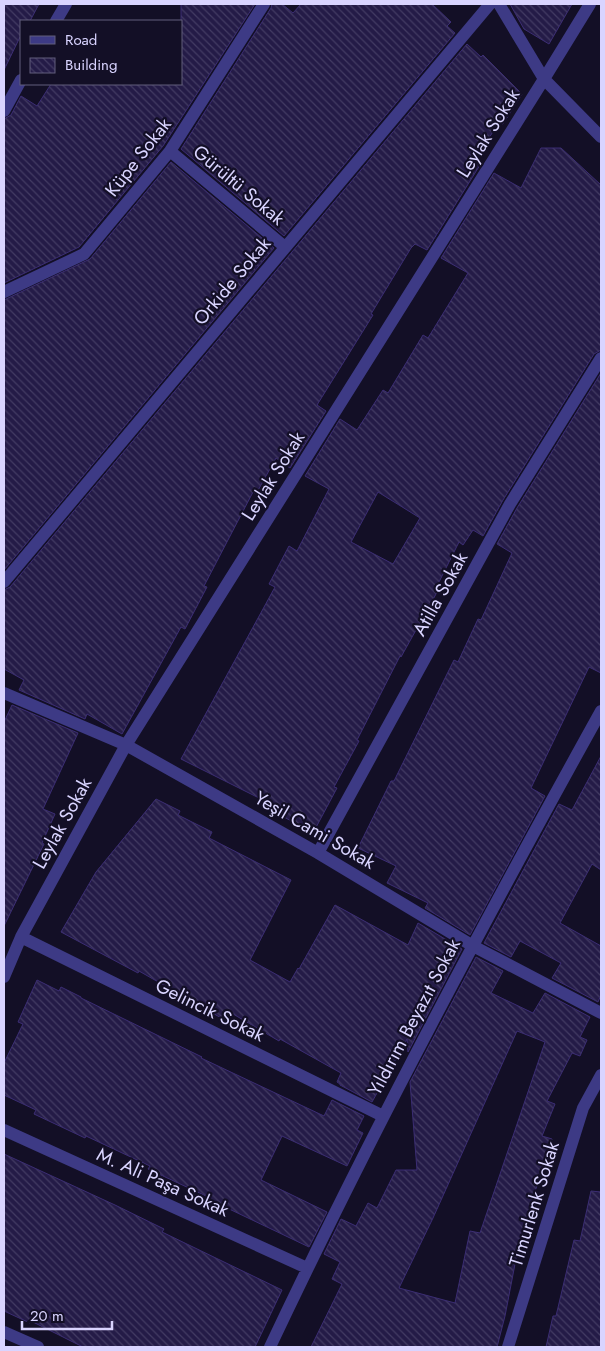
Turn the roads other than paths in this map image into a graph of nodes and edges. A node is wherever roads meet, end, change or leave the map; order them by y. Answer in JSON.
{"nodes":[{"id":1,"x":66,"y":4,"type":"edge"},
{"id":2,"x":264,"y":4,"type":"edge"},
{"id":3,"x":490,"y":4,"type":"edge"},
{"id":4,"x":500,"y":4,"type":"edge"},
{"id":5,"x":590,"y":4,"type":"edge"},
{"id":6,"x":57,"y":20,"type":"edge"},
{"id":7,"x":544,"y":79,"type":"junction"},
{"id":8,"x":20,"y":82,"type":"edge"},
{"id":9,"x":4,"y":110,"type":"edge"},
{"id":10,"x":601,"y":137,"type":"edge"},
{"id":11,"x":170,"y":151,"type":"junction"},
{"id":12,"x":285,"y":247,"type":"junction"},
{"id":13,"x":4,"y":292,"type":"edge"},
{"id":14,"x":601,"y":358,"type":"edge"},
{"id":15,"x":4,"y":582,"type":"edge"},
{"id":16,"x":4,"y":693,"type":"edge"},
{"id":17,"x":601,"y":711,"type":"edge"},
{"id":18,"x":126,"y":745,"type":"junction"},
{"id":19,"x":318,"y":853,"type":"junction"},
{"id":20,"x":21,"y":937,"type":"junction"},
{"id":21,"x":473,"y":946,"type":"junction"},
{"id":22,"x":4,"y":977,"type":"edge"},
{"id":23,"x":601,"y":1013,"type":"edge"},
{"id":24,"x":601,"y":1075,"type":"edge"},
{"id":25,"x":383,"y":1116,"type":"junction"},
{"id":26,"x":4,"y":1130,"type":"edge"},
{"id":27,"x":308,"y":1268,"type":"junction"},
{"id":28,"x":4,"y":1332,"type":"edge"},
{"id":29,"x":38,"y":1347,"type":"edge"},
{"id":30,"x":270,"y":1347,"type":"edge"},
{"id":31,"x":508,"y":1347,"type":"edge"}],
"edges":[{"from":1,"to":6,"type":"street"},
{"from":2,"to":11,"type":"street","name":"Küpe Sokak"},
{"from":3,"to":12,"type":"street","name":"Orkide Sokak"},
{"from":4,"to":7,"type":"street"},
{"from":5,"to":7,"type":"street","name":"Leylak Sokak"},
{"from":7,"to":10,"type":"street"},
{"from":7,"to":18,"type":"street","name":"Leylak Sokak"},
{"from":8,"to":9,"type":"street"},
{"from":11,"to":12,"type":"street","name":"Gürültü Sokak"},
{"from":11,"to":13,"type":"street","name":"Küpe Sokak"},
{"from":12,"to":15,"type":"street","name":"Orkide Sokak"},
{"from":14,"to":19,"type":"street","name":"Atilla Sokak"},
{"from":16,"to":18,"type":"street","name":"Yeşil Cami Sokak"},
{"from":17,"to":21,"type":"street","name":"Yıldırım Beyazıt Sokak"},
{"from":18,"to":19,"type":"street","name":"Yeşil Cami Sokak"},
{"from":18,"to":20,"type":"street","name":"Leylak Sokak"},
{"from":19,"to":21,"type":"street","name":"Yeşil Cami Sokak"},
{"from":20,"to":22,"type":"street","name":"Leylak Sokak"},
{"from":20,"to":25,"type":"street","name":"Gelincik Sokak"},
{"from":21,"to":23,"type":"street","name":"Yeşil Cami Sokak"},
{"from":21,"to":25,"type":"street","name":"Yıldırım Beyazıt Sokak"},
{"from":24,"to":31,"type":"street","name":"Timurlenk Sokak"},
{"from":25,"to":27,"type":"street","name":"Yıldırım Beyazıt Sokak"},
{"from":26,"to":27,"type":"street","name":"M. Ali Paşa Sokak"},
{"from":27,"to":30,"type":"street","name":"Yıldırım Beyazıt Sokak"},
{"from":28,"to":29,"type":"street"}]}
